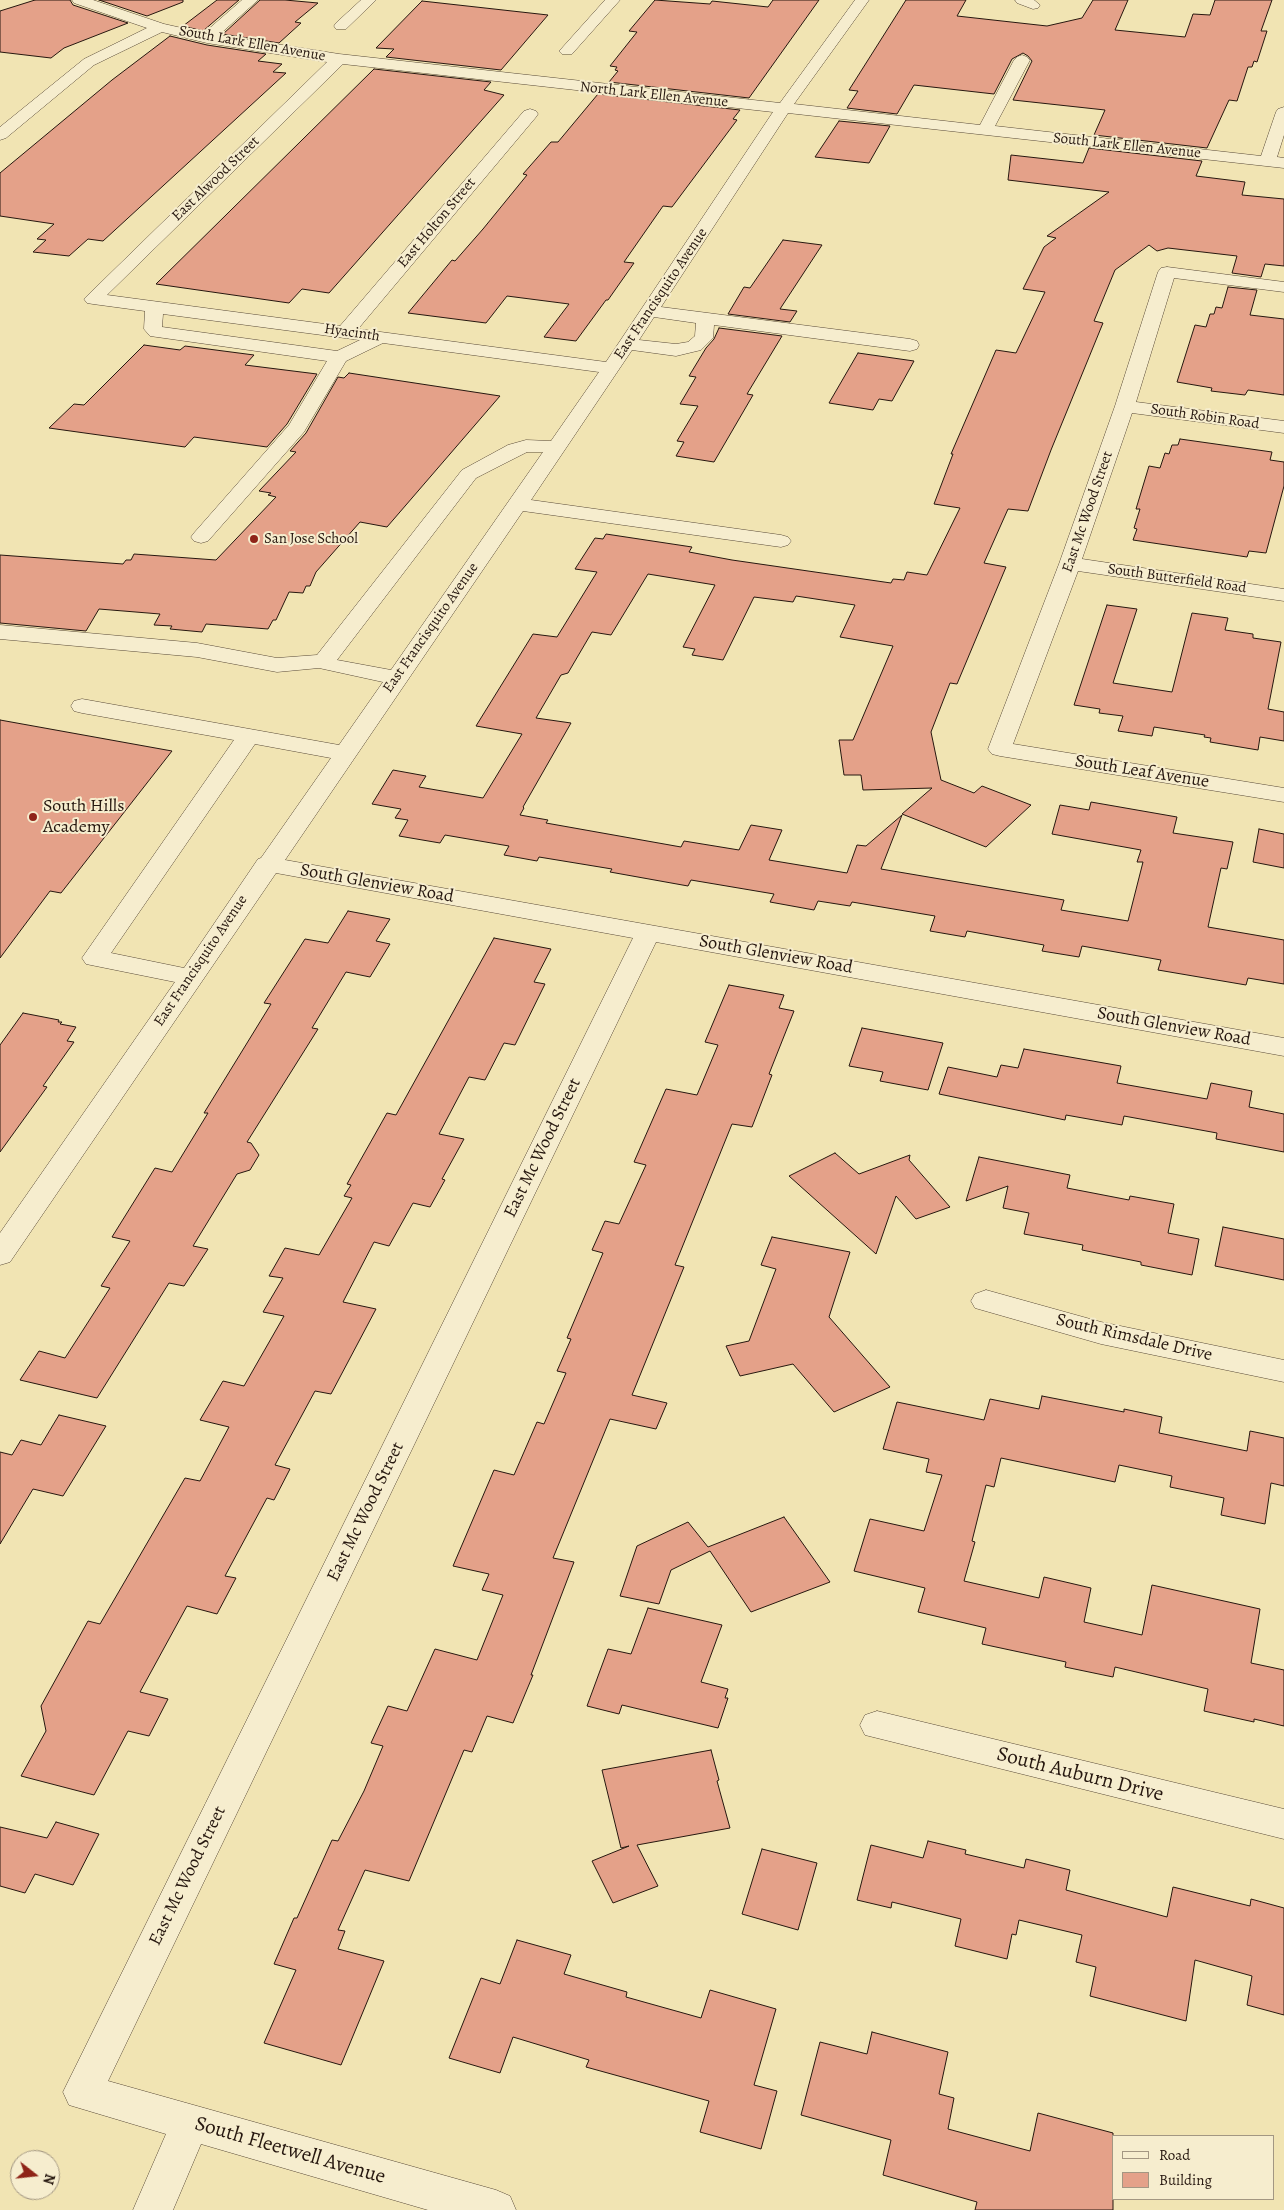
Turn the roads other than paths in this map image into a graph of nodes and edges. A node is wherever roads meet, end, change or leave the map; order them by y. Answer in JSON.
{"nodes":[{"id":1,"x":79,"y":0,"type":"edge"},
{"id":2,"x":251,"y":0,"type":"edge"},
{"id":3,"x":369,"y":0,"type":"edge"},
{"id":4,"x":613,"y":0,"type":"edge"},
{"id":5,"x":862,"y":0,"type":"edge"},
{"id":6,"x":341,"y":26,"type":"dead end"},
{"id":7,"x":160,"y":27,"type":"junction"},
{"id":8,"x":207,"y":38,"type":"junction"},
{"id":9,"x":567,"y":51,"type":"dead end"},
{"id":10,"x":339,"y":59,"type":"junction"},
{"id":11,"x":1022,"y":60,"type":"dead end"},
{"id":12,"x":783,"y":109,"type":"junction"},
{"id":13,"x":1284,"y":112,"type":"edge"},
{"id":14,"x":530,"y":114,"type":"dead end"},
{"id":15,"x":976,"y":130,"type":"junction"},
{"id":16,"x":0,"y":135,"type":"edge"},
{"id":17,"x":1267,"y":161,"type":"junction"},
{"id":18,"x":1284,"y":163,"type":"edge"},
{"id":19,"x":1284,"y":287,"type":"edge"},
{"id":20,"x":92,"y":298,"type":"joint"},
{"id":21,"x":154,"y":307,"type":"junction"},
{"id":22,"x":649,"y":311,"type":"junction"},
{"id":23,"x":704,"y":318,"type":"junction"},
{"id":24,"x":344,"y":332,"type":"junction"},
{"id":25,"x":380,"y":337,"type":"junction"},
{"id":26,"x":627,"y":344,"type":"junction"},
{"id":27,"x":910,"y":345,"type":"dead end"},
{"id":28,"x":339,"y":357,"type":"junction"},
{"id":29,"x":611,"y":368,"type":"junction"},
{"id":30,"x":1125,"y":406,"type":"junction"},
{"id":31,"x":1284,"y":427,"type":"edge"},
{"id":32,"x":557,"y":446,"type":"junction"},
{"id":33,"x":517,"y":504,"type":"junction"},
{"id":34,"x":201,"y":537,"type":"dead end"},
{"id":35,"x":781,"y":541,"type":"dead end"},
{"id":36,"x":1070,"y":564,"type":"junction"},
{"id":37,"x":1284,"y":595,"type":"edge"},
{"id":38,"x":0,"y":632,"type":"edge"},
{"id":39,"x":324,"y":661,"type":"junction"},
{"id":40,"x":397,"y":678,"type":"junction"},
{"id":41,"x":82,"y":706,"type":"dead end"},
{"id":42,"x":249,"y":736,"type":"junction"},
{"id":43,"x":1000,"y":749,"type":"joint"},
{"id":44,"x":344,"y":753,"type":"junction"},
{"id":45,"x":1284,"y":796,"type":"edge"},
{"id":46,"x":267,"y":864,"type":"junction"},
{"id":47,"x":648,"y":932,"type":"junction"},
{"id":48,"x":190,"y":977,"type":"junction"},
{"id":49,"x":1284,"y":1047,"type":"edge"},
{"id":50,"x":0,"y":1255,"type":"edge"},
{"id":51,"x":986,"y":1301,"type":"dead end"},
{"id":52,"x":1284,"y":1371,"type":"edge"},
{"id":53,"x":877,"y":1725,"type":"dead end"},
{"id":54,"x":1284,"y":1824,"type":"edge"},
{"id":55,"x":83,"y":2092,"type":"joint"},
{"id":56,"x":192,"y":2123,"type":"junction"},
{"id":57,"x":153,"y":2210,"type":"edge"},
{"id":58,"x":496,"y":2210,"type":"edge"}],
"edges":[{"from":1,"to":7,"type":"street","name":"South Lark Ellen Avenue"},
{"from":2,"to":8,"type":"street"},
{"from":3,"to":6,"type":"street"},
{"from":4,"to":9,"type":"street"},
{"from":5,"to":12,"type":"street","name":"East Francisquito Avenue"},
{"from":7,"to":8,"type":"street","name":"South Lark Ellen Avenue"},
{"from":7,"to":16,"type":"street"},
{"from":8,"to":10,"type":"street","name":"South Lark Ellen Avenue"},
{"from":10,"to":12,"type":"street","name":"North Lark Ellen Avenue"},
{"from":10,"to":20,"type":"street","name":"East Alwood Street"},
{"from":11,"to":15,"type":"street"},
{"from":12,"to":15,"type":"street","name":"North Lark Ellen Avenue"},
{"from":12,"to":22,"type":"street","name":"East Francisquito Avenue"},
{"from":13,"to":17,"type":"street"},
{"from":14,"to":24,"type":"street","name":"East Holton Street"},
{"from":15,"to":17,"type":"street","name":"South Lark Ellen Avenue"},
{"from":17,"to":18,"type":"street","name":"South Lark Ellen Avenue"},
{"from":19,"to":30,"type":"street","name":"East Mc Wood Street"},
{"from":20,"to":21,"type":"street","name":"Hyacinth"},
{"from":21,"to":24,"type":"street","name":"Hyacinth"},
{"from":21,"to":28,"type":"street"},
{"from":22,"to":23,"type":"street"},
{"from":22,"to":26,"type":"street","name":"East Francisquito Avenue"},
{"from":23,"to":26,"type":"street"},
{"from":23,"to":27,"type":"street"},
{"from":24,"to":25,"type":"street","name":"Hyacinth"},
{"from":25,"to":28,"type":"street"},
{"from":25,"to":29,"type":"street","name":"Hyacinth"},
{"from":26,"to":29,"type":"street","name":"East Francisquito Avenue"},
{"from":28,"to":34,"type":"street"},
{"from":29,"to":32,"type":"street","name":"East Francisquito Avenue"},
{"from":30,"to":31,"type":"street","name":"South Robin Road"},
{"from":30,"to":36,"type":"street","name":"East Mc Wood Street"},
{"from":32,"to":33,"type":"street","name":"East Francisquito Avenue"},
{"from":32,"to":39,"type":"street"},
{"from":33,"to":35,"type":"street"},
{"from":33,"to":40,"type":"street","name":"East Francisquito Avenue"},
{"from":36,"to":37,"type":"street","name":"South Butterfield Road"},
{"from":36,"to":43,"type":"street","name":"East Mc Wood Street"},
{"from":38,"to":39,"type":"street"},
{"from":39,"to":40,"type":"street"},
{"from":40,"to":44,"type":"street","name":"East Francisquito Avenue"},
{"from":41,"to":42,"type":"street"},
{"from":42,"to":44,"type":"street"},
{"from":42,"to":48,"type":"street"},
{"from":43,"to":45,"type":"street","name":"South Leaf Avenue"},
{"from":44,"to":46,"type":"street","name":"East Francisquito Avenue"},
{"from":46,"to":47,"type":"street","name":"South Glenview Road"},
{"from":46,"to":48,"type":"street","name":"East Francisquito Avenue"},
{"from":47,"to":49,"type":"street","name":"South Glenview Road"},
{"from":47,"to":55,"type":"street","name":"East Mc Wood Street"},
{"from":48,"to":50,"type":"street","name":"East Francisquito Avenue"},
{"from":51,"to":52,"type":"street","name":"South Rimsdale Drive"},
{"from":53,"to":54,"type":"street","name":"South Auburn Drive"},
{"from":55,"to":56,"type":"street","name":"South Fleetwell Avenue"},
{"from":56,"to":57,"type":"street"},
{"from":56,"to":58,"type":"street","name":"South Fleetwell Avenue"}]}
